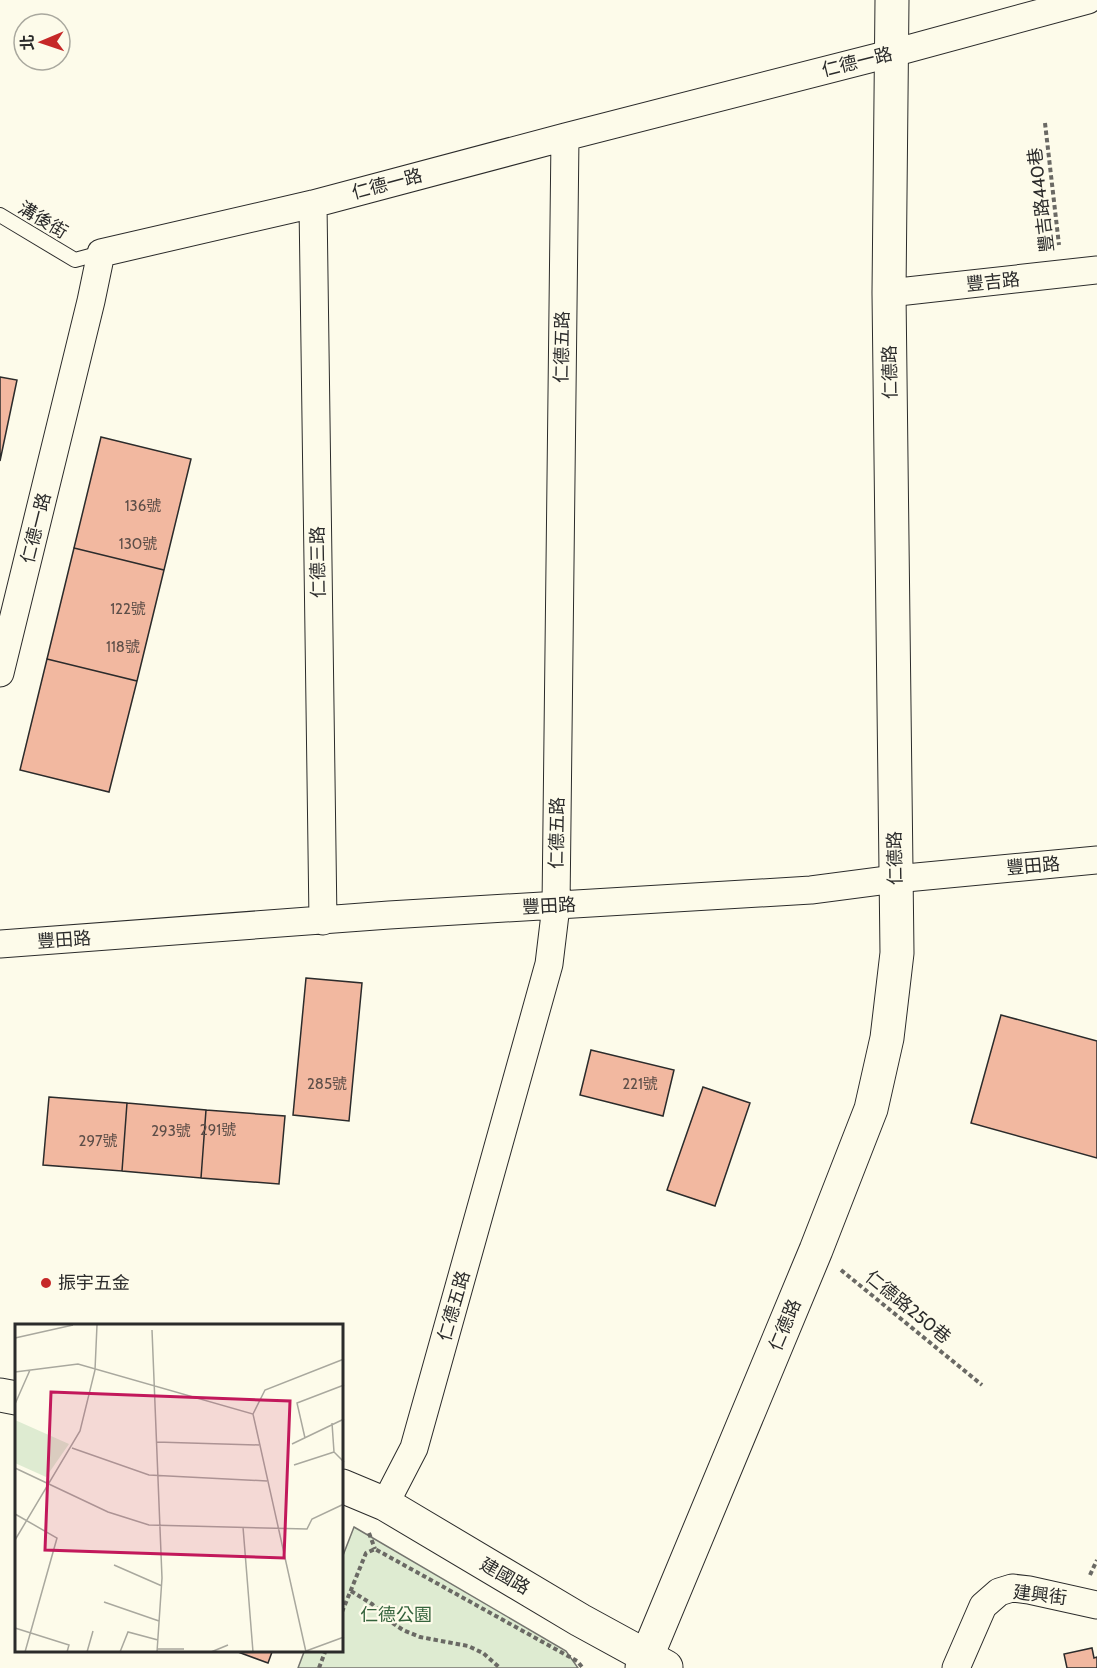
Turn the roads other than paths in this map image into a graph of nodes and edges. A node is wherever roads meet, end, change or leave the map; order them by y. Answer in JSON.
{"nodes":[{"id":1,"x":892,"y":0,"type":"edge"},
{"id":2,"x":1089,"y":0,"type":"edge"},
{"id":3,"x":893,"y":53,"type":"junction"},
{"id":4,"x":565,"y":137,"type":"junction"},
{"id":5,"x":313,"y":204,"type":"junction"},
{"id":6,"x":0,"y":215,"type":"edge"},
{"id":7,"x":101,"y":253,"type":"junction"},
{"id":8,"x":1097,"y":270,"type":"edge"},
{"id":9,"x":890,"y":293,"type":"junction"},
{"id":10,"x":0,"y":673,"type":"edge"},
{"id":11,"x":1097,"y":860,"type":"edge"},
{"id":12,"x":895,"y":879,"type":"junction"},
{"id":13,"x":556,"y":906,"type":"junction"},
{"id":14,"x":323,"y":921,"type":"junction"},
{"id":15,"x":0,"y":944,"type":"edge"},
{"id":16,"x":0,"y":1395,"type":"edge"},
{"id":17,"x":15,"y":1398,"type":"edge"},
{"id":18,"x":344,"y":1487,"type":"edge"},
{"id":19,"x":385,"y":1504,"type":"junction"},
{"id":20,"x":1097,"y":1605,"type":"edge"},
{"id":21,"x":652,"y":1664,"type":"edge"},
{"id":22,"x":956,"y":1668,"type":"edge"}],
"edges":[{"from":1,"to":3,"type":"street","name":"仁德路"},
{"from":2,"to":3,"type":"street","name":"仁德一路"},
{"from":3,"to":4,"type":"street","name":"仁德一路"},
{"from":3,"to":9,"type":"street","name":"仁德路"},
{"from":4,"to":5,"type":"street","name":"仁德一路"},
{"from":4,"to":13,"type":"street","name":"仁德五路"},
{"from":5,"to":7,"type":"street","name":"仁德一路"},
{"from":5,"to":14,"type":"street","name":"仁德三路"},
{"from":6,"to":7,"type":"lane","name":"溝後街"},
{"from":7,"to":10,"type":"street","name":"仁德一路"},
{"from":8,"to":9,"type":"street","name":"豐吉路"},
{"from":9,"to":12,"type":"street","name":"仁德路"},
{"from":11,"to":12,"type":"street","name":"豐田路"},
{"from":12,"to":13,"type":"street","name":"豐田路"},
{"from":12,"to":21,"type":"street","name":"仁德路"},
{"from":13,"to":14,"type":"street","name":"豐田路"},
{"from":13,"to":19,"type":"street","name":"仁德五路"},
{"from":14,"to":15,"type":"street","name":"豐田路"},
{"from":16,"to":17,"type":"street"},
{"from":18,"to":19,"type":"street","name":"建國路"},
{"from":19,"to":21,"type":"street","name":"建國路"},
{"from":20,"to":22,"type":"street","name":"建興街"}]}
